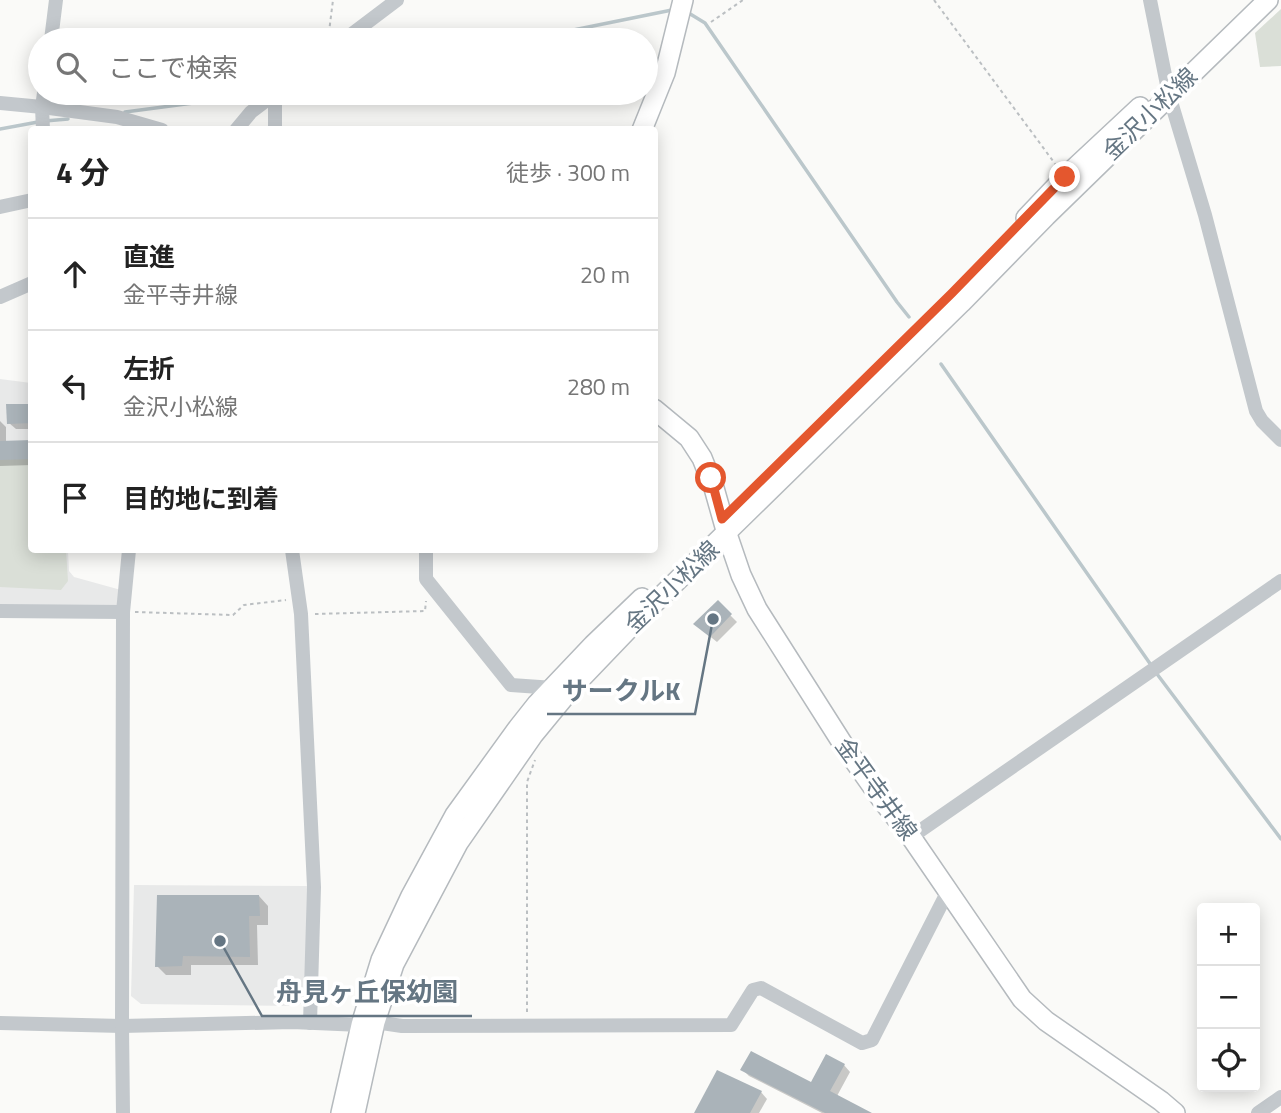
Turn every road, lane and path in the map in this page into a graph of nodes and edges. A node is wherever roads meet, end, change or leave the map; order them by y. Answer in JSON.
{"nodes":[{"id":1,"x":56,"y":0,"type":"edge"},
{"id":2,"x":333,"y":0,"type":"edge"},
{"id":3,"x":397,"y":0,"type":"edge"},
{"id":4,"x":743,"y":0,"type":"edge"},
{"id":5,"x":934,"y":0,"type":"edge"},
{"id":6,"x":1150,"y":0,"type":"edge"},
{"id":7,"x":1249,"y":0,"type":"edge"},
{"id":8,"x":1268,"y":0,"type":"edge"},
{"id":9,"x":681,"y":7,"type":"edge"},
{"id":10,"x":711,"y":22,"type":"dead end"},
{"id":11,"x":52,"y":28,"type":"edge"},
{"id":12,"x":330,"y":28,"type":"edge"},
{"id":13,"x":360,"y":28,"type":"edge"},
{"id":14,"x":1168,"y":87,"type":"junction"},
{"id":15,"x":658,"y":90,"type":"edge"},
{"id":16,"x":0,"y":103,"type":"edge"},
{"id":17,"x":260,"y":105,"type":"edge"},
{"id":18,"x":275,"y":105,"type":"edge"},
{"id":19,"x":652,"y":105,"type":"edge"},
{"id":20,"x":43,"y":115,"type":"edge"},
{"id":21,"x":148,"y":126,"type":"edge"},
{"id":22,"x":239,"y":126,"type":"edge"},
{"id":23,"x":275,"y":126,"type":"edge"},
{"id":24,"x":644,"y":126,"type":"edge"},
{"id":25,"x":1065,"y":177,"type":"junction"},
{"id":26,"x":28,"y":201,"type":"edge"},
{"id":27,"x":0,"y":207,"type":"edge"},
{"id":28,"x":28,"y":286,"type":"edge"},
{"id":29,"x":0,"y":297,"type":"edge"},
{"id":30,"x":658,"y":412,"type":"edge"},
{"id":31,"x":1281,"y":440,"type":"edge"},
{"id":32,"x":725,"y":526,"type":"junction"},
{"id":33,"x":129,"y":553,"type":"edge"},
{"id":34,"x":292,"y":553,"type":"edge"},
{"id":35,"x":425,"y":553,"type":"edge"},
{"id":36,"x":426,"y":579,"type":"junction"},
{"id":37,"x":1281,"y":581,"type":"edge"},
{"id":38,"x":299,"y":599,"type":"junction"},
{"id":39,"x":0,"y":611,"type":"edge"},
{"id":40,"x":123,"y":612,"type":"junction"},
{"id":41,"x":301,"y":614,"type":"junction"},
{"id":42,"x":554,"y":688,"type":"junction"},
{"id":43,"x":535,"y":759,"type":"dead end"},
{"id":44,"x":911,"y":837,"type":"junction"},
{"id":45,"x":948,"y":891,"type":"junction"},
{"id":46,"x":0,"y":1023,"type":"edge"},
{"id":47,"x":310,"y":1023,"type":"junction"},
{"id":48,"x":368,"y":1023,"type":"junction"},
{"id":49,"x":527,"y":1025,"type":"junction"},
{"id":50,"x":121,"y":1026,"type":"junction"},
{"id":51,"x":1281,"y":1097,"type":"edge"},
{"id":52,"x":123,"y":1113,"type":"edge"},
{"id":53,"x":341,"y":1113,"type":"edge"},
{"id":54,"x":355,"y":1113,"type":"edge"},
{"id":55,"x":1175,"y":1113,"type":"edge"},
{"id":56,"x":1258,"y":1113,"type":"edge"}],
"edges":[{"from":1,"to":11,"type":"street"},
{"from":2,"to":12,"type":"path"},
{"from":3,"to":13,"type":"street"},
{"from":4,"to":10,"type":"path"},
{"from":5,"to":25,"type":"path"},
{"from":6,"to":14,"type":"street"},
{"from":7,"to":14,"type":"main road","name":"金沢小松線"},
{"from":8,"to":14,"type":"main road","name":"金沢小松線"},
{"from":9,"to":15,"type":"main road"},
{"from":14,"to":25,"type":"main road","name":"金沢小松線"},
{"from":14,"to":31,"type":"street"},
{"from":14,"to":32,"type":"main road","name":"金沢小松線"},
{"from":16,"to":20,"type":"street"},
{"from":17,"to":22,"type":"street"},
{"from":18,"to":23,"type":"street"},
{"from":19,"to":24,"type":"main road"},
{"from":20,"to":21,"type":"street"},
{"from":25,"to":32,"type":"main road","name":"金沢小松線"},
{"from":26,"to":27,"type":"street"},
{"from":28,"to":29,"type":"street"},
{"from":30,"to":32,"type":"main road","name":"金平寺井線"},
{"from":32,"to":42,"type":"main road","name":"金沢小松線"},
{"from":32,"to":44,"type":"main road","name":"金平寺井線"},
{"from":32,"to":48,"type":"main road","name":"金沢小松線"},
{"from":33,"to":40,"type":"street"},
{"from":34,"to":38,"type":"street"},
{"from":35,"to":36,"type":"street"},
{"from":36,"to":41,"type":"path"},
{"from":36,"to":42,"type":"street"},
{"from":37,"to":44,"type":"street"},
{"from":38,"to":40,"type":"path"},
{"from":38,"to":41,"type":"street"},
{"from":39,"to":40,"type":"street"},
{"from":40,"to":50,"type":"street"},
{"from":41,"to":47,"type":"street"},
{"from":42,"to":48,"type":"main road","name":"金沢小松線"},
{"from":43,"to":49,"type":"path"},
{"from":44,"to":45,"type":"main road","name":"金平寺井線"},
{"from":45,"to":49,"type":"street"},
{"from":45,"to":55,"type":"main road","name":"金平寺井線"},
{"from":46,"to":50,"type":"street"},
{"from":47,"to":48,"type":"street"},
{"from":47,"to":50,"type":"street"},
{"from":48,"to":49,"type":"street"},
{"from":48,"to":53,"type":"main road","name":"金沢小松線"},
{"from":48,"to":54,"type":"main road","name":"金沢小松線"},
{"from":50,"to":52,"type":"street"},
{"from":51,"to":56,"type":"street"}]}
